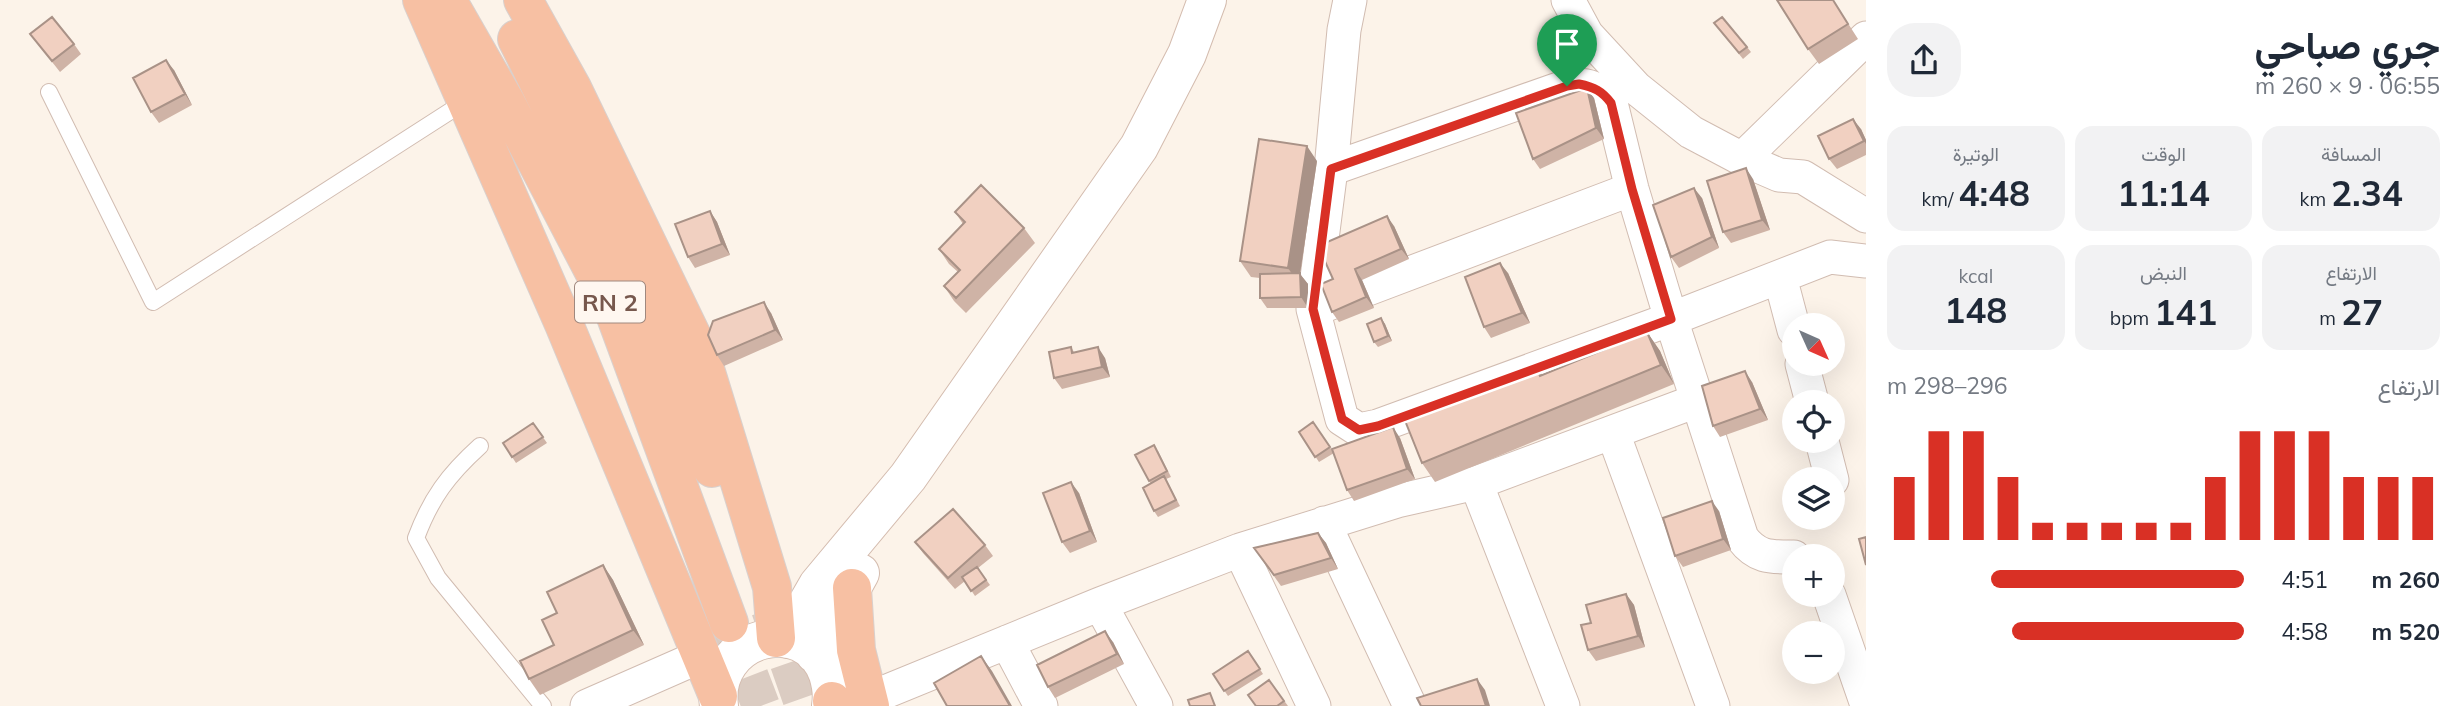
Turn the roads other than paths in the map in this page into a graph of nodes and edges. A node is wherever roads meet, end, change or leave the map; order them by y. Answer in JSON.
{"nodes":[{"id":1,"x":422,"y":0,"type":"edge"},
{"id":2,"x":447,"y":0,"type":"edge"},
{"id":3,"x":1207,"y":0,"type":"edge"},
{"id":4,"x":1349,"y":0,"type":"edge"},
{"id":5,"x":1569,"y":0,"type":"edge"},
{"id":6,"x":518,"y":1,"type":"edge"},
{"id":7,"x":1866,"y":38,"type":"edge"},
{"id":8,"x":49,"y":92,"type":"dead end"},
{"id":9,"x":466,"y":101,"type":"junction"},
{"id":10,"x":1742,"y":159,"type":"junction"},
{"id":11,"x":1331,"y":169,"type":"junction"},
{"id":12,"x":1632,"y":189,"type":"junction"},
{"id":13,"x":1866,"y":216,"type":"edge"},
{"id":14,"x":1866,"y":261,"type":"edge"},
{"id":15,"x":1780,"y":277,"type":"junction"},
{"id":16,"x":1313,"y":309,"type":"junction"},
{"id":17,"x":1790,"y":313,"type":"edge"},
{"id":18,"x":1671,"y":319,"type":"junction"},
{"id":19,"x":1696,"y":401,"type":"junction"},
{"id":20,"x":1613,"y":433,"type":"junction"},
{"id":21,"x":480,"y":446,"type":"dead end"},
{"id":22,"x":1476,"y":483,"type":"junction"},
{"id":23,"x":1324,"y":523,"type":"junction"},
{"id":24,"x":1240,"y":551,"type":"junction"},
{"id":25,"x":1782,"y":557,"type":"edge"},
{"id":26,"x":766,"y":565,"type":"junction"},
{"id":27,"x":835,"y":587,"type":"junction"},
{"id":28,"x":1100,"y":604,"type":"junction"},
{"id":29,"x":1833,"y":607,"type":"edge"},
{"id":30,"x":729,"y":623,"type":"tunnel mouth"},
{"id":31,"x":787,"y":634,"type":"junction"},
{"id":32,"x":1007,"y":642,"type":"junction"},
{"id":33,"x":701,"y":656,"type":"junction"},
{"id":34,"x":719,"y":701,"type":"edge"},
{"id":35,"x":863,"y":701,"type":"edge"},
{"id":36,"x":1866,"y":702,"type":"edge"},
{"id":37,"x":543,"y":706,"type":"edge"},
{"id":38,"x":587,"y":706,"type":"edge"},
{"id":39,"x":1041,"y":706,"type":"edge"},
{"id":40,"x":1156,"y":706,"type":"edge"},
{"id":41,"x":1314,"y":706,"type":"edge"},
{"id":42,"x":1410,"y":706,"type":"edge"},
{"id":43,"x":1563,"y":706,"type":"edge"},
{"id":44,"x":1713,"y":706,"type":"edge"}],
"edges":[{"from":1,"to":9,"type":"highway"},
{"from":2,"to":30,"type":"highway","number":"RN 2"},
{"from":3,"to":27,"type":"main road"},
{"from":4,"to":11,"type":"street"},
{"from":5,"to":10,"type":"street"},
{"from":6,"to":26,"type":"highway"},
{"from":6,"to":31,"type":"highway","number":"RN 2"},
{"from":7,"to":10,"type":"street"},
{"from":8,"to":9,"type":"lane"},
{"from":9,"to":33,"type":"highway"},
{"from":10,"to":13,"type":"street"},
{"from":11,"to":12,"type":"street"},
{"from":11,"to":16,"type":"street"},
{"from":12,"to":16,"type":"street"},
{"from":12,"to":18,"type":"street"},
{"from":14,"to":15,"type":"street"},
{"from":15,"to":17,"type":"street"},
{"from":15,"to":18,"type":"street"},
{"from":16,"to":18,"type":"street"},
{"from":18,"to":19,"type":"street"},
{"from":19,"to":20,"type":"street"},
{"from":19,"to":25,"type":"street"},
{"from":20,"to":22,"type":"street"},
{"from":20,"to":44,"type":"street"},
{"from":21,"to":37,"type":"lane"},
{"from":22,"to":23,"type":"street"},
{"from":22,"to":43,"type":"street"},
{"from":23,"to":24,"type":"street"},
{"from":23,"to":42,"type":"street"},
{"from":24,"to":28,"type":"street"},
{"from":24,"to":41,"type":"street"},
{"from":26,"to":27,"type":"main road"},
{"from":26,"to":31,"type":"highway"},
{"from":27,"to":31,"type":"main road"},
{"from":27,"to":35,"type":"highway"},
{"from":28,"to":32,"type":"street"},
{"from":28,"to":40,"type":"street"},
{"from":29,"to":36,"type":"street"},
{"from":31,"to":34,"type":"main road"},
{"from":31,"to":35,"type":"main road"},
{"from":32,"to":35,"type":"street"},
{"from":32,"to":39,"type":"street"},
{"from":33,"to":34,"type":"highway"},
{"from":33,"to":38,"type":"street"}]}
